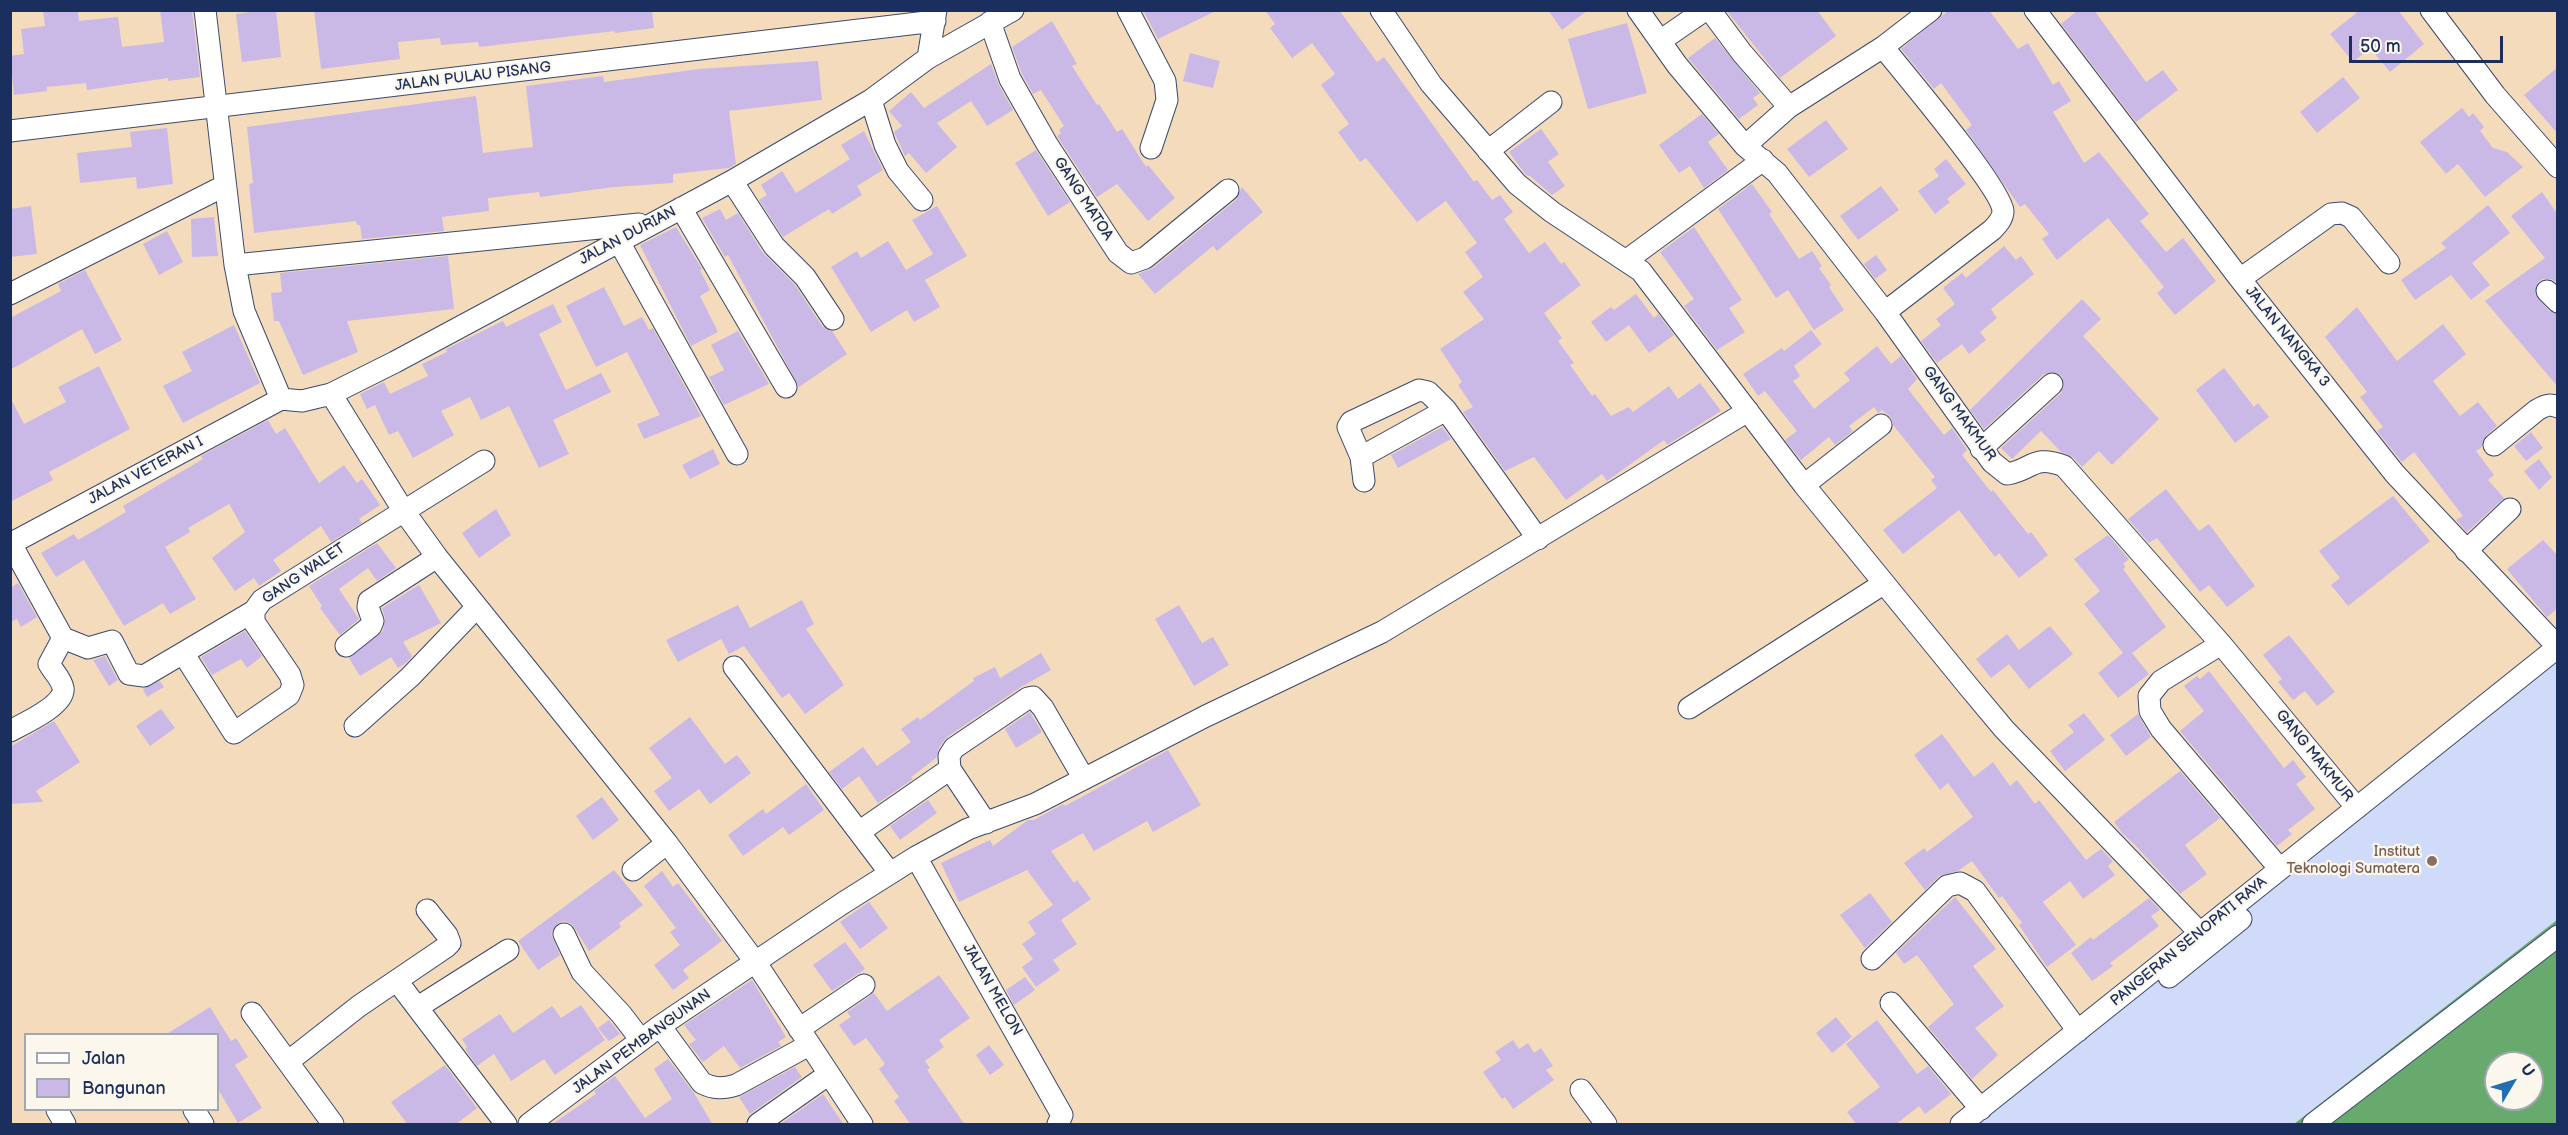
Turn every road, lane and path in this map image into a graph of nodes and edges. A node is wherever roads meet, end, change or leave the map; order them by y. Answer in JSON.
{"nodes":[{"id":1,"x":205,"y":10,"type":"edge"},
{"id":2,"x":1013,"y":10,"type":"edge"},
{"id":3,"x":1128,"y":10,"type":"edge"},
{"id":4,"x":1381,"y":10,"type":"edge"},
{"id":5,"x":1638,"y":10,"type":"edge"},
{"id":6,"x":1705,"y":10,"type":"edge"},
{"id":7,"x":1710,"y":10,"type":"edge"},
{"id":8,"x":1931,"y":10,"type":"edge"},
{"id":9,"x":2036,"y":10,"type":"edge"},
{"id":10,"x":2431,"y":10,"type":"edge"},
{"id":11,"x":936,"y":16,"type":"edge"},
{"id":12,"x":990,"y":22,"type":"junction"},
{"id":13,"x":1659,"y":41,"type":"junction"},
{"id":14,"x":1883,"y":47,"type":"junction"},
{"id":15,"x":928,"y":58,"type":"junction"},
{"id":16,"x":871,"y":100,"type":"junction"},
{"id":17,"x":1551,"y":102,"type":"dead end"},
{"id":18,"x":1790,"y":107,"type":"junction"},
{"id":19,"x":215,"y":108,"type":"junction"},
{"id":20,"x":10,"y":131,"type":"edge"},
{"id":21,"x":1745,"y":146,"type":"junction"},
{"id":22,"x":1151,"y":148,"type":"dead end"},
{"id":23,"x":1488,"y":151,"type":"junction"},
{"id":24,"x":1763,"y":159,"type":"junction"},
{"id":25,"x":2558,"y":167,"type":"edge"},
{"id":26,"x":732,"y":181,"type":"junction"},
{"id":27,"x":224,"y":186,"type":"junction"},
{"id":28,"x":1228,"y":190,"type":"dead end"},
{"id":29,"x":922,"y":200,"type":"dead end"},
{"id":30,"x":681,"y":208,"type":"junction"},
{"id":31,"x":652,"y":223,"type":"junction"},
{"id":32,"x":618,"y":240,"type":"junction"},
{"id":33,"x":1627,"y":260,"type":"junction"},
{"id":34,"x":2390,"y":263,"type":"dead end"},
{"id":35,"x":235,"y":265,"type":"junction"},
{"id":36,"x":2240,"y":279,"type":"junction"},
{"id":37,"x":10,"y":294,"type":"edge"},
{"id":38,"x":1885,"y":312,"type":"junction"},
{"id":39,"x":833,"y":319,"type":"dead end"},
{"id":40,"x":2052,"y":384,"type":"dead end"},
{"id":41,"x":786,"y":387,"type":"dead end"},
{"id":42,"x":331,"y":394,"type":"junction"},
{"id":43,"x":281,"y":399,"type":"junction"},
{"id":44,"x":2558,"y":407,"type":"edge"},
{"id":45,"x":1446,"y":410,"type":"junction"},
{"id":46,"x":1748,"y":411,"type":"junction"},
{"id":47,"x":1881,"y":425,"type":"dead end"},
{"id":48,"x":2494,"y":445,"type":"dead end"},
{"id":49,"x":1982,"y":449,"type":"junction"},
{"id":50,"x":737,"y":454,"type":"dead end"},
{"id":51,"x":1361,"y":457,"type":"junction"},
{"id":52,"x":484,"y":460,"type":"dead end"},
{"id":53,"x":1364,"y":481,"type":"dead end"},
{"id":54,"x":1804,"y":486,"type":"junction"},
{"id":55,"x":2510,"y":509,"type":"dead end"},
{"id":56,"x":403,"y":510,"type":"junction"},
{"id":57,"x":1538,"y":539,"type":"junction"},
{"id":58,"x":11,"y":543,"type":"edge"},
{"id":59,"x":2466,"y":551,"type":"junction"},
{"id":60,"x":438,"y":557,"type":"junction"},
{"id":61,"x":1882,"y":584,"type":"junction"},
{"id":62,"x":477,"y":607,"type":"junction"},
{"id":63,"x":254,"y":611,"type":"junction"},
{"id":64,"x":63,"y":638,"type":"junction"},
{"id":65,"x":2221,"y":644,"type":"junction"},
{"id":66,"x":346,"y":646,"type":"dead end"},
{"id":67,"x":2558,"y":647,"type":"edge"},
{"id":68,"x":183,"y":653,"type":"junction"},
{"id":69,"x":2558,"y":666,"type":"edge"},
{"id":70,"x":734,"y":667,"type":"dead end"},
{"id":71,"x":1689,"y":708,"type":"dead end"},
{"id":72,"x":355,"y":726,"type":"dead end"},
{"id":73,"x":10,"y":731,"type":"edge"},
{"id":74,"x":950,"y":769,"type":"junction"},
{"id":75,"x":1084,"y":779,"type":"junction"},
{"id":76,"x":2357,"y":808,"type":"junction"},
{"id":77,"x":986,"y":823,"type":"junction"},
{"id":78,"x":859,"y":832,"type":"junction"},
{"id":79,"x":667,"y":843,"type":"junction"},
{"id":80,"x":916,"y":857,"type":"junction"},
{"id":81,"x":2280,"y":869,"type":"junction"},
{"id":82,"x":633,"y":870,"type":"dead end"},
{"id":83,"x":890,"y":873,"type":"junction"},
{"id":84,"x":427,"y":910,"type":"dead end"},
{"id":85,"x":2200,"y":933,"type":"junction"},
{"id":86,"x":564,"y":934,"type":"dead end"},
{"id":87,"x":2558,"y":936,"type":"edge"},
{"id":88,"x":508,"y":950,"type":"dead end"},
{"id":89,"x":1872,"y":959,"type":"dead end"},
{"id":90,"x":756,"y":963,"type":"junction"},
{"id":91,"x":397,"y":981,"type":"junction"},
{"id":92,"x":864,"y":985,"type":"dead end"},
{"id":93,"x":1891,"y":1003,"type":"dead end"},
{"id":94,"x":418,"y":1007,"type":"junction"},
{"id":95,"x":252,"y":1013,"type":"dead end"},
{"id":96,"x":660,"y":1026,"type":"junction"},
{"id":97,"x":2078,"y":1031,"type":"junction"},
{"id":98,"x":804,"y":1037,"type":"junction"},
{"id":99,"x":641,"y":1040,"type":"junction"},
{"id":100,"x":289,"y":1061,"type":"junction"},
{"id":101,"x":829,"y":1074,"type":"junction"},
{"id":102,"x":1581,"y":1090,"type":"dead end"},
{"id":103,"x":58,"y":1111,"type":"edge"},
{"id":104,"x":195,"y":1111,"type":"edge"},
{"id":105,"x":1983,"y":1117,"type":"edge"},
{"id":106,"x":758,"y":1124,"type":"edge"},
{"id":107,"x":65,"y":1125,"type":"edge"},
{"id":108,"x":203,"y":1125,"type":"edge"},
{"id":109,"x":333,"y":1125,"type":"edge"},
{"id":110,"x":506,"y":1125,"type":"edge"},
{"id":111,"x":529,"y":1125,"type":"edge"},
{"id":112,"x":862,"y":1125,"type":"edge"},
{"id":113,"x":1058,"y":1125,"type":"edge"},
{"id":114,"x":1606,"y":1125,"type":"edge"},
{"id":115,"x":1961,"y":1125,"type":"edge"},
{"id":116,"x":2313,"y":1125,"type":"edge"}],
"edges":[{"from":1,"to":19,"type":"street"},
{"from":2,"to":12,"type":"street","name":"JALAN DURIAN"},
{"from":3,"to":22,"type":"street"},
{"from":4,"to":23,"type":"street"},
{"from":5,"to":13,"type":"street","name":"GANG MAKMUR"},
{"from":6,"to":13,"type":"street"},
{"from":7,"to":18,"type":"street"},
{"from":8,"to":14,"type":"street"},
{"from":9,"to":36,"type":"street","name":"JALAN NANGKA 3"},
{"from":10,"to":25,"type":"street"},
{"from":11,"to":15,"type":"street"},
{"from":11,"to":19,"type":"street","name":"JALAN PULAU PISANG"},
{"from":12,"to":15,"type":"street","name":"JALAN DURIAN"},
{"from":12,"to":28,"type":"street","name":"GANG MATOA"},
{"from":13,"to":21,"type":"street","name":"GANG MAKMUR"},
{"from":14,"to":18,"type":"street"},
{"from":14,"to":38,"type":"street"},
{"from":15,"to":16,"type":"street","name":"JALAN DURIAN"},
{"from":16,"to":26,"type":"street","name":"JALAN DURIAN"},
{"from":16,"to":29,"type":"street"},
{"from":17,"to":23,"type":"street"},
{"from":18,"to":21,"type":"street"},
{"from":19,"to":20,"type":"street","name":"JALAN PULAU PISANG"},
{"from":19,"to":27,"type":"street"},
{"from":21,"to":24,"type":"street","name":"GANG MAKMUR"},
{"from":23,"to":33,"type":"street"},
{"from":24,"to":33,"type":"street"},
{"from":24,"to":38,"type":"street","name":"GANG MAKMUR"},
{"from":26,"to":30,"type":"street","name":"JALAN DURIAN"},
{"from":26,"to":39,"type":"street"},
{"from":27,"to":35,"type":"street"},
{"from":27,"to":37,"type":"street"},
{"from":30,"to":31,"type":"street","name":"JALAN DURIAN"},
{"from":30,"to":41,"type":"street"},
{"from":31,"to":32,"type":"street","name":"JALAN DURIAN"},
{"from":31,"to":35,"type":"street"},
{"from":32,"to":42,"type":"street","name":"JALAN DURIAN"},
{"from":32,"to":50,"type":"street"},
{"from":33,"to":46,"type":"street"},
{"from":34,"to":36,"type":"street"},
{"from":35,"to":43,"type":"street"},
{"from":36,"to":59,"type":"street","name":"JALAN NANGKA 3"},
{"from":38,"to":49,"type":"street","name":"GANG MAKMUR"},
{"from":40,"to":49,"type":"street"},
{"from":42,"to":43,"type":"street","name":"JALAN DURIAN"},
{"from":42,"to":56,"type":"street"},
{"from":43,"to":58,"type":"street","name":"JALAN VETERAN I"},
{"from":44,"to":48,"type":"street"},
{"from":45,"to":51,"type":"street"},
{"from":45,"to":51,"type":"street"},
{"from":45,"to":57,"type":"street"},
{"from":46,"to":54,"type":"street"},
{"from":46,"to":57,"type":"street","name":"JALAN PEMBANGUNAN"},
{"from":47,"to":54,"type":"street"},
{"from":49,"to":65,"type":"street","name":"GANG MAKMUR"},
{"from":51,"to":53,"type":"street"},
{"from":52,"to":56,"type":"street","name":"GANG WALET"},
{"from":54,"to":61,"type":"street"},
{"from":55,"to":59,"type":"street"},
{"from":56,"to":60,"type":"street"},
{"from":56,"to":63,"type":"street","name":"GANG WALET"},
{"from":57,"to":75,"type":"street","name":"JALAN PEMBANGUNAN"},
{"from":58,"to":64,"type":"street"},
{"from":59,"to":67,"type":"street","name":"JALAN NANGKA 3"},
{"from":60,"to":62,"type":"street"},
{"from":60,"to":66,"type":"street"},
{"from":61,"to":71,"type":"street"},
{"from":61,"to":85,"type":"street"},
{"from":62,"to":72,"type":"street"},
{"from":62,"to":79,"type":"street"},
{"from":63,"to":68,"type":"street"},
{"from":63,"to":68,"type":"street","name":"GANG WALET"},
{"from":64,"to":68,"type":"street"},
{"from":64,"to":73,"type":"street"},
{"from":65,"to":76,"type":"street","name":"GANG MAKMUR"},
{"from":65,"to":81,"type":"street"},
{"from":67,"to":76,"type":"street","name":"PANGERAN SENOPATI RAYA"},
{"from":69,"to":105,"type":"street","name":"PANGERAN SENOPATI RAYA"},
{"from":70,"to":78,"type":"street"},
{"from":74,"to":75,"type":"street"},
{"from":74,"to":77,"type":"street"},
{"from":74,"to":78,"type":"street"},
{"from":75,"to":77,"type":"street","name":"JALAN PEMBANGUNAN"},
{"from":76,"to":81,"type":"street","name":"PANGERAN SENOPATI RAYA"},
{"from":77,"to":80,"type":"street","name":"JALAN PEMBANGUNAN"},
{"from":78,"to":83,"type":"street"},
{"from":79,"to":82,"type":"street"},
{"from":79,"to":90,"type":"street"},
{"from":80,"to":83,"type":"street","name":"JALAN PEMBANGUNAN"},
{"from":80,"to":113,"type":"street","name":"JALAN MELON"},
{"from":81,"to":85,"type":"street","name":"PANGERAN SENOPATI RAYA"},
{"from":83,"to":90,"type":"street","name":"JALAN PEMBANGUNAN"},
{"from":84,"to":91,"type":"street"},
{"from":85,"to":97,"type":"street","name":"PANGERAN SENOPATI RAYA"},
{"from":86,"to":99,"type":"street"},
{"from":87,"to":116,"type":"street"},
{"from":88,"to":94,"type":"street"},
{"from":89,"to":97,"type":"street"},
{"from":90,"to":96,"type":"street","name":"JALAN PEMBANGUNAN"},
{"from":90,"to":98,"type":"street"},
{"from":91,"to":94,"type":"street"},
{"from":91,"to":100,"type":"street"},
{"from":92,"to":98,"type":"street"},
{"from":93,"to":105,"type":"street"},
{"from":94,"to":110,"type":"street"},
{"from":95,"to":100,"type":"street"},
{"from":96,"to":98,"type":"street"},
{"from":96,"to":99,"type":"street","name":"JALAN PEMBANGUNAN"},
{"from":97,"to":105,"type":"street","name":"PANGERAN SENOPATI RAYA"},
{"from":98,"to":101,"type":"street"},
{"from":99,"to":111,"type":"street","name":"JALAN PEMBANGUNAN"},
{"from":100,"to":109,"type":"street"},
{"from":101,"to":106,"type":"street"},
{"from":101,"to":112,"type":"street"},
{"from":102,"to":114,"type":"street"},
{"from":103,"to":107,"type":"street"},
{"from":104,"to":108,"type":"street"},
{"from":105,"to":115,"type":"street","name":"PANGERAN SENOPATI RAYA"}]}
